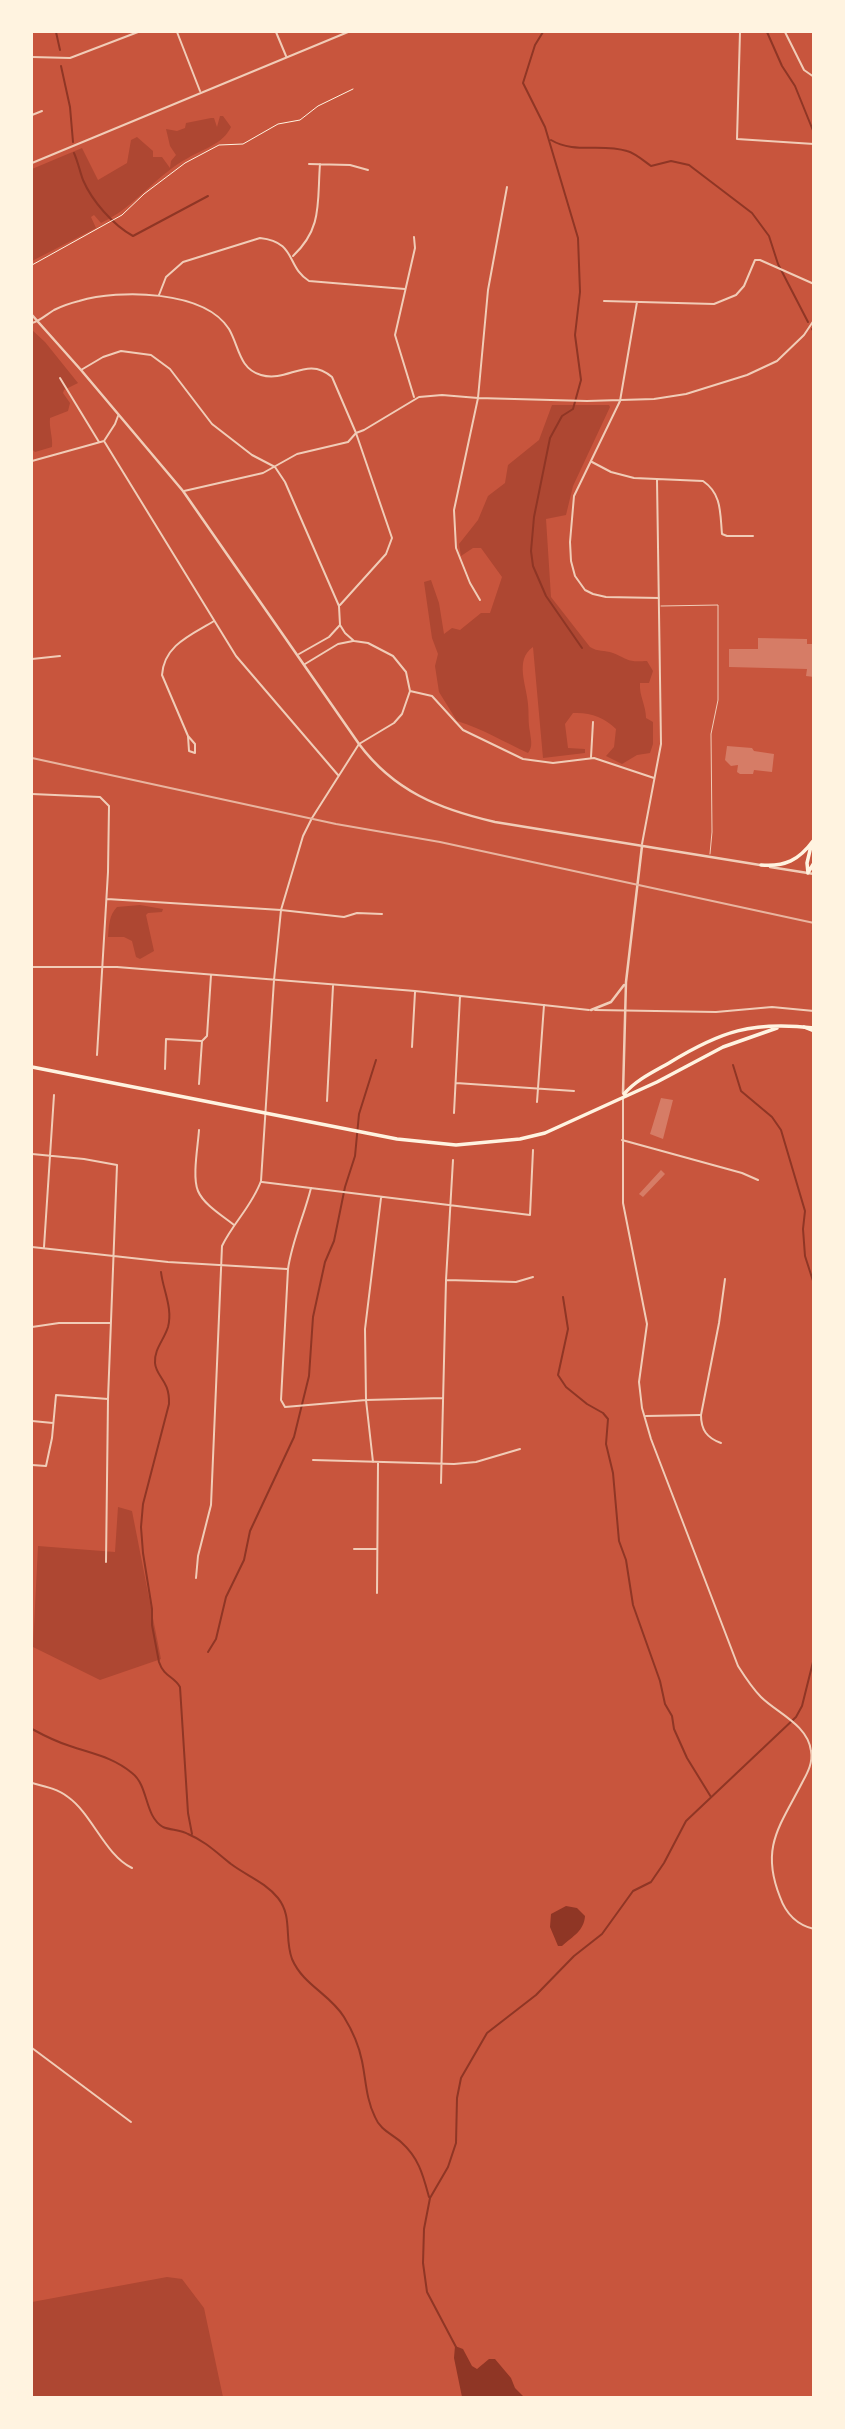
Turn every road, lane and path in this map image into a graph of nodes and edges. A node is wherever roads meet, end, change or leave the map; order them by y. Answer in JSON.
{"nodes":[{"id":1,"x":138,"y":32,"type":"edge"},
{"id":2,"x":177,"y":32,"type":"edge"},
{"id":3,"x":276,"y":32,"type":"edge"},
{"id":4,"x":348,"y":32,"type":"edge"},
{"id":5,"x":740,"y":32,"type":"edge"},
{"id":6,"x":785,"y":32,"type":"edge"},
{"id":7,"x":32,"y":57,"type":"edge"},
{"id":8,"x":287,"y":57,"type":"junction"},
{"id":9,"x":814,"y":77,"type":"edge"},
{"id":10,"x":353,"y":89,"type":"dead end"},
{"id":11,"x":201,"y":92,"type":"junction"},
{"id":12,"x":42,"y":111,"type":"dead end"},
{"id":13,"x":32,"y":115,"type":"edge"},
{"id":14,"x":814,"y":144,"type":"edge"},
{"id":15,"x":32,"y":163,"type":"edge"},
{"id":16,"x":309,"y":164,"type":"dead end"},
{"id":17,"x":320,"y":164,"type":"junction"},
{"id":18,"x":368,"y":170,"type":"dead end"},
{"id":19,"x":507,"y":187,"type":"dead end"},
{"id":20,"x":414,"y":237,"type":"dead end"},
{"id":21,"x":292,"y":257,"type":"junction"},
{"id":22,"x":32,"y":265,"type":"edge"},
{"id":23,"x":814,"y":284,"type":"edge"},
{"id":24,"x":405,"y":289,"type":"junction"},
{"id":25,"x":159,"y":298,"type":"junction"},
{"id":26,"x":604,"y":301,"type":"dead end"},
{"id":27,"x":637,"y":302,"type":"junction"},
{"id":28,"x":32,"y":315,"type":"edge"},
{"id":29,"x":814,"y":320,"type":"edge"},
{"id":30,"x":37,"y":322,"type":"junction"},
{"id":31,"x":32,"y":323,"type":"edge"},
{"id":32,"x":81,"y":370,"type":"junction"},
{"id":33,"x":60,"y":378,"type":"dead end"},
{"id":34,"x":414,"y":398,"type":"junction"},
{"id":35,"x":478,"y":398,"type":"junction"},
{"id":36,"x":620,"y":401,"type":"junction"},
{"id":37,"x":118,"y":414,"type":"junction"},
{"id":38,"x":356,"y":433,"type":"junction"},
{"id":39,"x":102,"y":442,"type":"junction"},
{"id":40,"x":32,"y":461,"type":"edge"},
{"id":41,"x":591,"y":462,"type":"junction"},
{"id":42,"x":275,"y":467,"type":"junction"},
{"id":43,"x":657,"y":480,"type":"junction"},
{"id":44,"x":183,"y":491,"type":"junction"},
{"id":45,"x":753,"y":536,"type":"dead end"},
{"id":46,"x":659,"y":598,"type":"junction"},
{"id":47,"x":480,"y":600,"type":"dead end"},
{"id":48,"x":339,"y":606,"type":"junction"},
{"id":49,"x":659,"y":606,"type":"junction"},
{"id":50,"x":214,"y":621,"type":"junction"},
{"id":51,"x":340,"y":625,"type":"junction"},
{"id":52,"x":354,"y":641,"type":"junction"},
{"id":53,"x":298,"y":655,"type":"junction"},
{"id":54,"x":60,"y":656,"type":"dead end"},
{"id":55,"x":32,"y":659,"type":"edge"},
{"id":56,"x":304,"y":665,"type":"junction"},
{"id":57,"x":410,"y":691,"type":"junction"},
{"id":58,"x":593,"y":722,"type":"dead end"},
{"id":59,"x":188,"y":736,"type":"dead end"},
{"id":60,"x":359,"y":744,"type":"junction"},
{"id":61,"x":591,"y":758,"type":"junction"},
{"id":62,"x":339,"y":776,"type":"junction"},
{"id":63,"x":655,"y":779,"type":"junction"},
{"id":64,"x":32,"y":794,"type":"edge"},
{"id":65,"x":813,"y":841,"type":"edge"},
{"id":66,"x":642,"y":846,"type":"junction"},
{"id":67,"x":709,"y":856,"type":"junction"},
{"id":68,"x":814,"y":863,"type":"edge"},
{"id":69,"x":761,"y":865,"type":"junction"},
{"id":70,"x":808,"y":873,"type":"junction"},
{"id":71,"x":814,"y":874,"type":"edge"},
{"id":72,"x":106,"y":899,"type":"junction"},
{"id":73,"x":281,"y":910,"type":"junction"},
{"id":74,"x":382,"y":914,"type":"dead end"},
{"id":75,"x":103,"y":966,"type":"junction"},
{"id":76,"x":32,"y":967,"type":"edge"},
{"id":77,"x":211,"y":975,"type":"junction"},
{"id":78,"x":274,"y":980,"type":"junction"},
{"id":79,"x":626,"y":982,"type":"junction"},
{"id":80,"x":333,"y":985,"type":"junction"},
{"id":81,"x":415,"y":991,"type":"junction"},
{"id":82,"x":460,"y":996,"type":"junction"},
{"id":83,"x":544,"y":1004,"type":"junction"},
{"id":84,"x":591,"y":1010,"type":"junction"},
{"id":85,"x":814,"y":1011,"type":"edge"},
{"id":86,"x":624,"y":1012,"type":"junction"},
{"id":87,"x":777,"y":1028,"type":"junction"},
{"id":88,"x":814,"y":1030,"type":"edge"},
{"id":89,"x":202,"y":1041,"type":"junction"},
{"id":90,"x":412,"y":1048,"type":"dead end"},
{"id":91,"x":97,"y":1055,"type":"dead end"},
{"id":92,"x":32,"y":1067,"type":"edge"},
{"id":93,"x":165,"y":1069,"type":"dead end"},
{"id":94,"x":456,"y":1083,"type":"junction"},
{"id":95,"x":199,"y":1084,"type":"dead end"},
{"id":96,"x":538,"y":1089,"type":"junction"},
{"id":97,"x":574,"y":1091,"type":"dead end"},
{"id":98,"x":54,"y":1095,"type":"dead end"},
{"id":99,"x":623,"y":1096,"type":"junction"},
{"id":100,"x":327,"y":1101,"type":"dead end"},
{"id":101,"x":537,"y":1102,"type":"dead end"},
{"id":102,"x":265,"y":1111,"type":"junction"},
{"id":103,"x":454,"y":1113,"type":"dead end"},
{"id":104,"x":199,"y":1130,"type":"dead end"},
{"id":105,"x":621,"y":1139,"type":"junction"},
{"id":106,"x":533,"y":1150,"type":"dead end"},
{"id":107,"x":32,"y":1154,"type":"edge"},
{"id":108,"x":51,"y":1155,"type":"junction"},
{"id":109,"x":453,"y":1160,"type":"dead end"},
{"id":110,"x":758,"y":1180,"type":"dead end"},
{"id":111,"x":261,"y":1181,"type":"junction"},
{"id":112,"x":311,"y":1188,"type":"junction"},
{"id":113,"x":381,"y":1198,"type":"junction"},
{"id":114,"x":450,"y":1206,"type":"junction"},
{"id":115,"x":235,"y":1226,"type":"junction"},
{"id":116,"x":32,"y":1247,"type":"edge"},
{"id":117,"x":44,"y":1248,"type":"junction"},
{"id":118,"x":113,"y":1255,"type":"junction"},
{"id":119,"x":220,"y":1265,"type":"junction"},
{"id":120,"x":288,"y":1269,"type":"junction"},
{"id":121,"x":533,"y":1278,"type":"dead end"},
{"id":122,"x":725,"y":1279,"type":"dead end"},
{"id":123,"x":446,"y":1280,"type":"junction"},
{"id":124,"x":110,"y":1323,"type":"junction"},
{"id":125,"x":32,"y":1327,"type":"edge"},
{"id":126,"x":443,"y":1398,"type":"junction"},
{"id":127,"x":108,"y":1399,"type":"junction"},
{"id":128,"x":366,"y":1400,"type":"junction"},
{"id":129,"x":701,"y":1415,"type":"junction"},
{"id":130,"x":644,"y":1416,"type":"junction"},
{"id":131,"x":32,"y":1421,"type":"edge"},
{"id":132,"x":54,"y":1423,"type":"junction"},
{"id":133,"x":721,"y":1443,"type":"dead end"},
{"id":134,"x":520,"y":1449,"type":"dead end"},
{"id":135,"x":313,"y":1460,"type":"dead end"},
{"id":136,"x":373,"y":1462,"type":"junction"},
{"id":137,"x":378,"y":1462,"type":"junction"},
{"id":138,"x":441,"y":1464,"type":"junction"},
{"id":139,"x":32,"y":1465,"type":"edge"},
{"id":140,"x":441,"y":1483,"type":"dead end"},
{"id":141,"x":354,"y":1549,"type":"dead end"},
{"id":142,"x":377,"y":1549,"type":"junction"},
{"id":143,"x":106,"y":1562,"type":"dead end"},
{"id":144,"x":195,"y":1578,"type":"dead end"},
{"id":145,"x":377,"y":1593,"type":"dead end"},
{"id":146,"x":32,"y":1783,"type":"edge"},
{"id":147,"x":132,"y":1868,"type":"dead end"},
{"id":148,"x":814,"y":1929,"type":"edge"},
{"id":149,"x":32,"y":2048,"type":"edge"},
{"id":150,"x":131,"y":2122,"type":"dead end"}],
"edges":[{"from":1,"to":7,"type":"street"},
{"from":2,"to":11,"type":"street"},
{"from":3,"to":8,"type":"street"},
{"from":4,"to":8,"type":"street"},
{"from":5,"to":14,"type":"street"},
{"from":6,"to":9,"type":"street"},
{"from":8,"to":11,"type":"street"},
{"from":10,"to":22,"type":"path"},
{"from":11,"to":15,"type":"street"},
{"from":12,"to":13,"type":"street"},
{"from":16,"to":17,"type":"street"},
{"from":17,"to":18,"type":"street"},
{"from":17,"to":21,"type":"street"},
{"from":19,"to":35,"type":"street"},
{"from":20,"to":24,"type":"street"},
{"from":21,"to":24,"type":"street"},
{"from":21,"to":25,"type":"street"},
{"from":23,"to":27,"type":"street"},
{"from":24,"to":34,"type":"street"},
{"from":25,"to":30,"type":"street"},
{"from":25,"to":38,"type":"street"},
{"from":26,"to":27,"type":"street"},
{"from":27,"to":36,"type":"street"},
{"from":28,"to":30,"type":"street"},
{"from":29,"to":36,"type":"street"},
{"from":30,"to":31,"type":"street"},
{"from":30,"to":32,"type":"street"},
{"from":32,"to":37,"type":"street"},
{"from":32,"to":42,"type":"street"},
{"from":33,"to":39,"type":"street"},
{"from":34,"to":35,"type":"street"},
{"from":34,"to":38,"type":"street"},
{"from":35,"to":36,"type":"street"},
{"from":35,"to":47,"type":"street"},
{"from":36,"to":41,"type":"street"},
{"from":37,"to":39,"type":"street"},
{"from":37,"to":44,"type":"street"},
{"from":38,"to":42,"type":"street"},
{"from":38,"to":48,"type":"street"},
{"from":39,"to":40,"type":"street"},
{"from":39,"to":50,"type":"street"},
{"from":41,"to":43,"type":"street"},
{"from":41,"to":46,"type":"street"},
{"from":42,"to":44,"type":"street"},
{"from":42,"to":48,"type":"street"},
{"from":43,"to":45,"type":"street"},
{"from":43,"to":46,"type":"street"},
{"from":44,"to":53,"type":"street"},
{"from":46,"to":49,"type":"street"},
{"from":48,"to":51,"type":"street"},
{"from":49,"to":63,"type":"street"},
{"from":49,"to":67,"type":"lane"},
{"from":50,"to":59,"type":"street"},
{"from":50,"to":62,"type":"street"},
{"from":51,"to":52,"type":"street"},
{"from":51,"to":53,"type":"street"},
{"from":52,"to":56,"type":"street"},
{"from":52,"to":57,"type":"street"},
{"from":53,"to":56,"type":"street"},
{"from":54,"to":55,"type":"street"},
{"from":56,"to":60,"type":"street"},
{"from":57,"to":60,"type":"street"},
{"from":57,"to":61,"type":"street"},
{"from":58,"to":61,"type":"street"},
{"from":60,"to":62,"type":"street"},
{"from":60,"to":66,"type":"street"},
{"from":61,"to":63,"type":"street"},
{"from":62,"to":73,"type":"street"},
{"from":63,"to":66,"type":"street"},
{"from":64,"to":72,"type":"street"},
{"from":65,"to":69,"type":"highway"},
{"from":65,"to":70,"type":"highway"},
{"from":66,"to":67,"type":"street"},
{"from":66,"to":79,"type":"street"},
{"from":67,"to":69,"type":"street"},
{"from":68,"to":70,"type":"highway"},
{"from":69,"to":70,"type":"street"},
{"from":70,"to":71,"type":"street"},
{"from":72,"to":73,"type":"street"},
{"from":72,"to":75,"type":"street"},
{"from":73,"to":74,"type":"street"},
{"from":73,"to":78,"type":"street"},
{"from":75,"to":76,"type":"street"},
{"from":75,"to":77,"type":"street"},
{"from":75,"to":91,"type":"street"},
{"from":77,"to":78,"type":"street"},
{"from":77,"to":89,"type":"street"},
{"from":78,"to":80,"type":"street"},
{"from":78,"to":102,"type":"street"},
{"from":79,"to":84,"type":"street"},
{"from":79,"to":86,"type":"street"},
{"from":80,"to":81,"type":"street"},
{"from":80,"to":100,"type":"street"},
{"from":81,"to":82,"type":"street"},
{"from":81,"to":90,"type":"street"},
{"from":82,"to":83,"type":"street"},
{"from":82,"to":94,"type":"street"},
{"from":83,"to":84,"type":"street"},
{"from":83,"to":96,"type":"street"},
{"from":84,"to":86,"type":"street"},
{"from":85,"to":86,"type":"street"},
{"from":86,"to":99,"type":"street"},
{"from":87,"to":88,"type":"highway"},
{"from":87,"to":99,"type":"highway"},
{"from":87,"to":99,"type":"highway"},
{"from":89,"to":93,"type":"street"},
{"from":89,"to":95,"type":"street"},
{"from":92,"to":102,"type":"highway"},
{"from":94,"to":96,"type":"street"},
{"from":94,"to":103,"type":"street"},
{"from":96,"to":97,"type":"street"},
{"from":96,"to":101,"type":"street"},
{"from":98,"to":108,"type":"street"},
{"from":99,"to":102,"type":"highway"},
{"from":99,"to":105,"type":"street"},
{"from":102,"to":111,"type":"street"},
{"from":104,"to":115,"type":"street"},
{"from":105,"to":110,"type":"street"},
{"from":105,"to":130,"type":"street"},
{"from":106,"to":114,"type":"street"},
{"from":107,"to":108,"type":"street"},
{"from":108,"to":117,"type":"street"},
{"from":108,"to":118,"type":"street"},
{"from":109,"to":114,"type":"street"},
{"from":111,"to":112,"type":"street"},
{"from":111,"to":115,"type":"street"},
{"from":112,"to":113,"type":"street"},
{"from":112,"to":120,"type":"street"},
{"from":113,"to":114,"type":"street"},
{"from":113,"to":128,"type":"street"},
{"from":114,"to":123,"type":"street"},
{"from":115,"to":119,"type":"street"},
{"from":116,"to":117,"type":"street"},
{"from":117,"to":118,"type":"street"},
{"from":118,"to":119,"type":"street"},
{"from":118,"to":124,"type":"street"},
{"from":119,"to":120,"type":"street"},
{"from":119,"to":144,"type":"street"},
{"from":120,"to":128,"type":"street"},
{"from":121,"to":123,"type":"street"},
{"from":122,"to":129,"type":"street"},
{"from":123,"to":126,"type":"street"},
{"from":124,"to":125,"type":"street"},
{"from":124,"to":127,"type":"street"},
{"from":126,"to":128,"type":"street"},
{"from":126,"to":138,"type":"street"},
{"from":127,"to":132,"type":"street"},
{"from":127,"to":143,"type":"street"},
{"from":128,"to":136,"type":"street"},
{"from":129,"to":130,"type":"street"},
{"from":129,"to":133,"type":"street"},
{"from":130,"to":148,"type":"street"},
{"from":131,"to":132,"type":"street"},
{"from":132,"to":139,"type":"street"},
{"from":134,"to":138,"type":"street"},
{"from":135,"to":136,"type":"street"},
{"from":136,"to":137,"type":"street"},
{"from":137,"to":138,"type":"street"},
{"from":137,"to":142,"type":"street"},
{"from":138,"to":140,"type":"street"},
{"from":141,"to":142,"type":"street"},
{"from":142,"to":145,"type":"street"},
{"from":146,"to":147,"type":"street"},
{"from":149,"to":150,"type":"street"}]}
